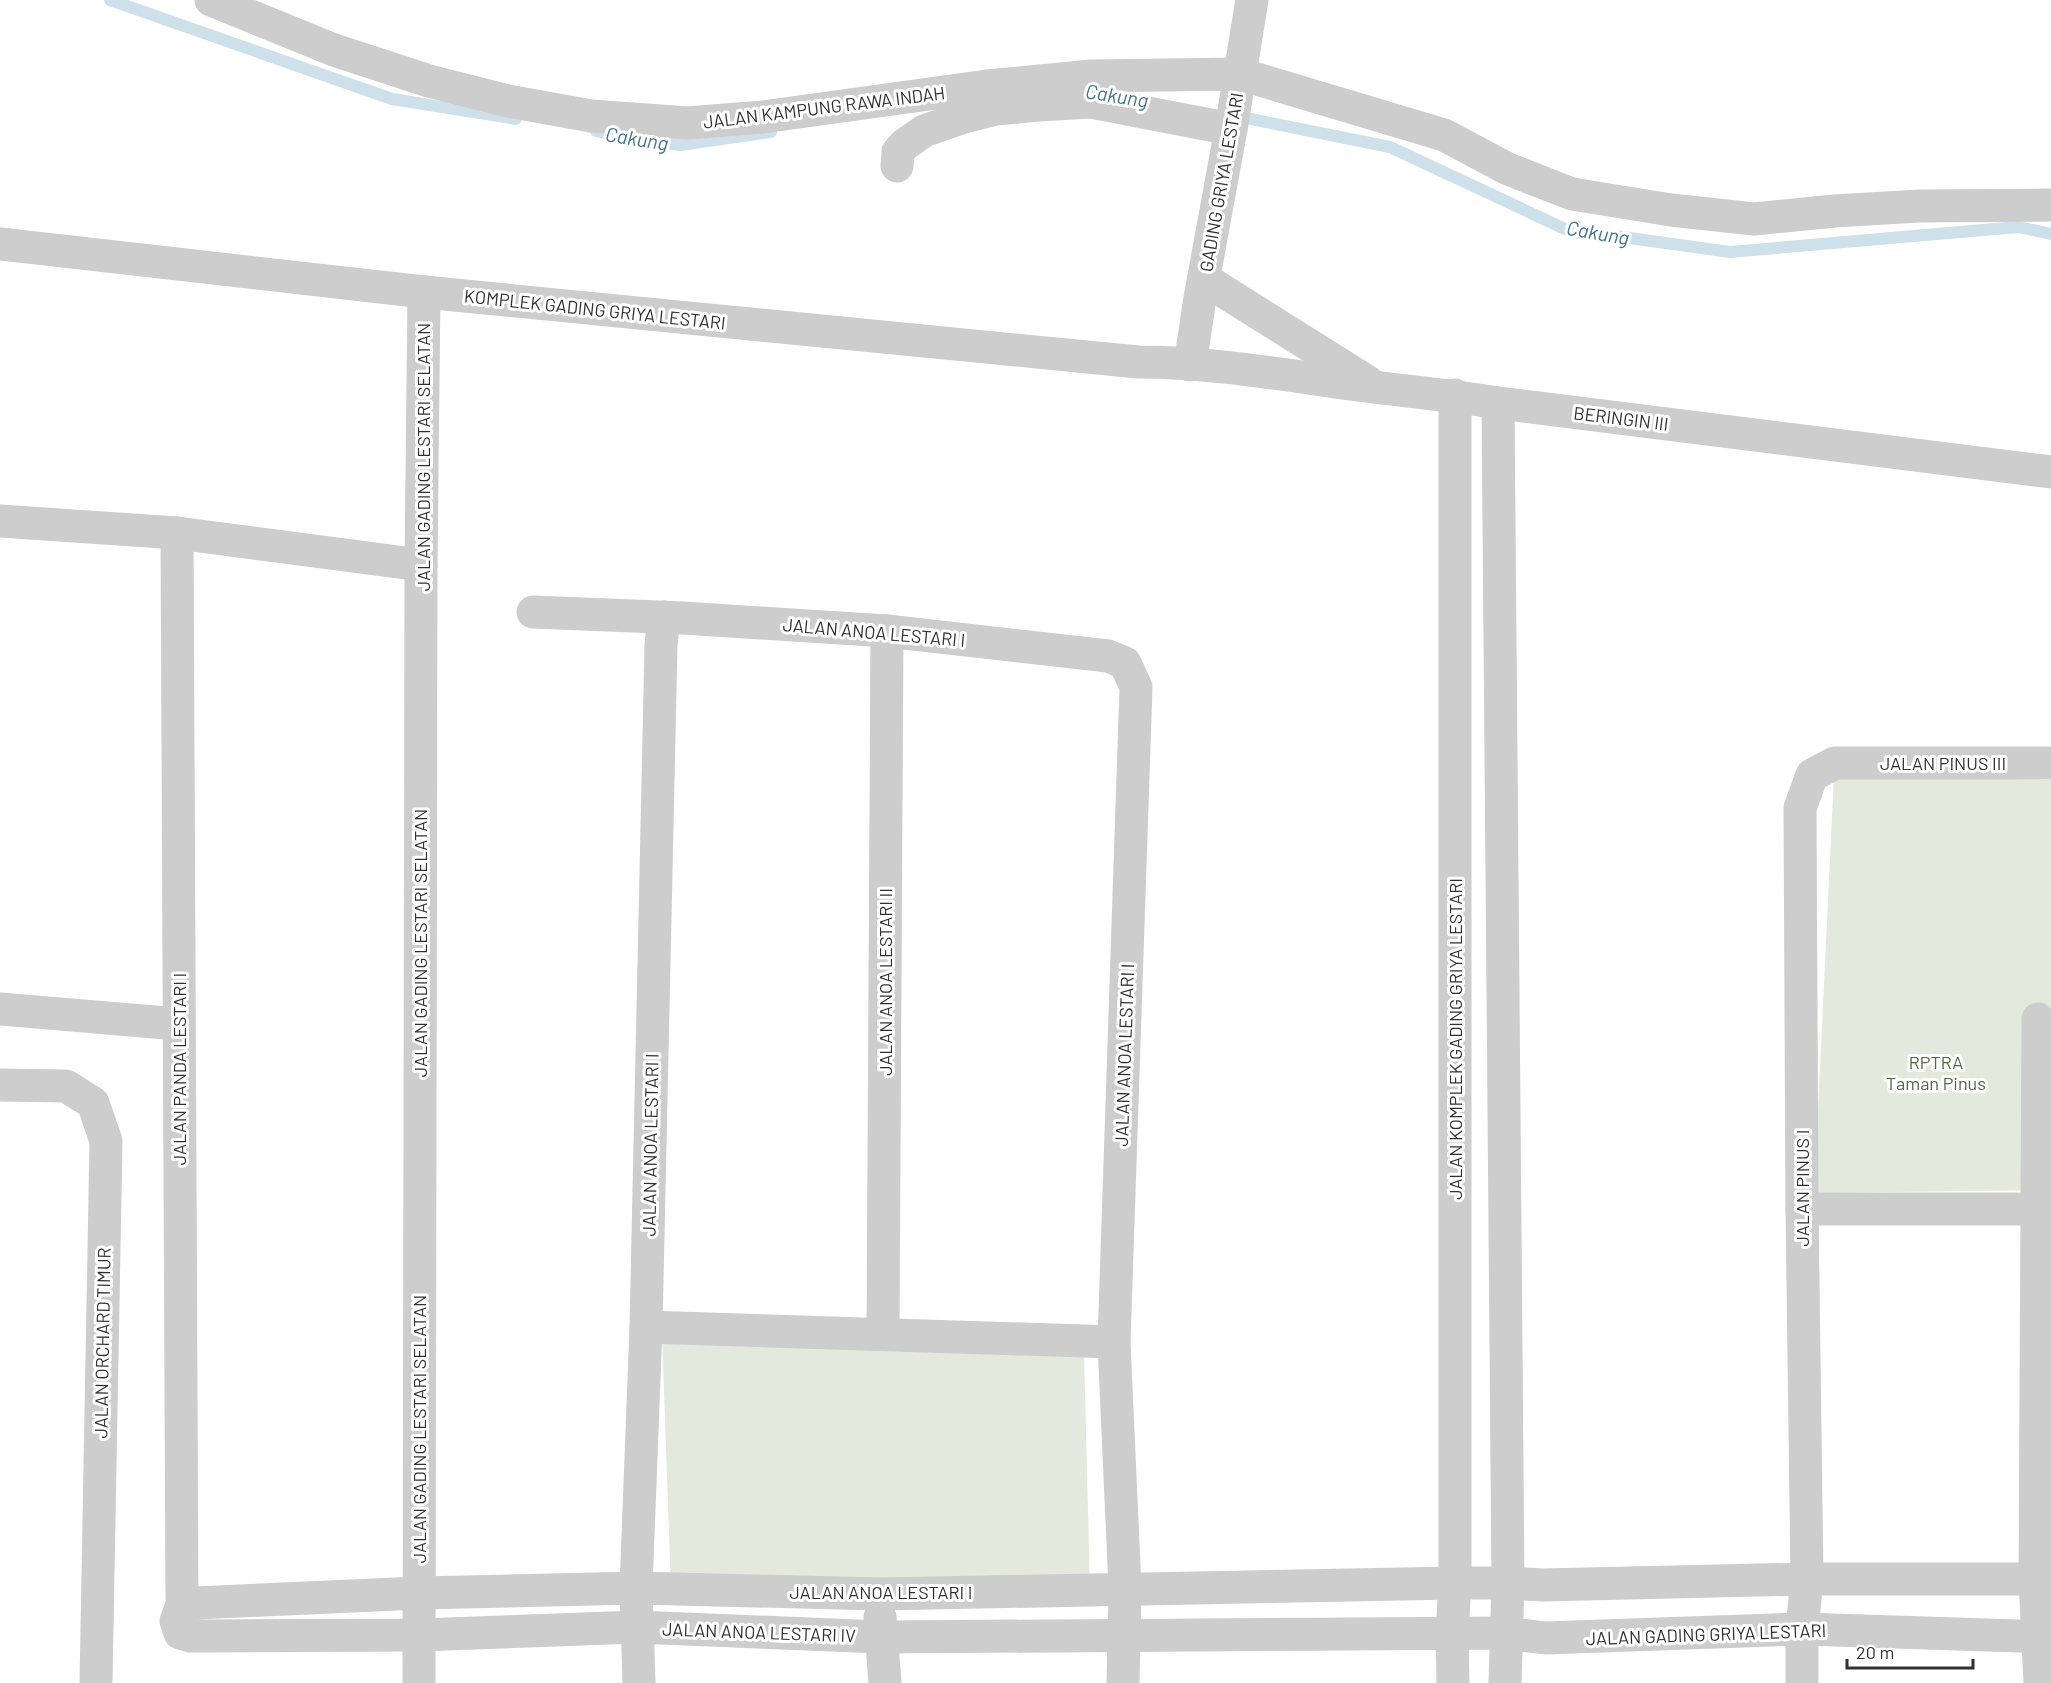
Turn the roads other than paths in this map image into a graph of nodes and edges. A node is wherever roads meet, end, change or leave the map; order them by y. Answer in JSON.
{"nodes":[{"id":1,"x":211,"y":0,"type":"edge"},
{"id":2,"x":1252,"y":0,"type":"edge"},
{"id":3,"x":1239,"y":78,"type":"junction"},
{"id":4,"x":1232,"y":125,"type":"junction"},
{"id":5,"x":897,"y":166,"type":"dead end"},
{"id":6,"x":2051,"y":205,"type":"edge"},
{"id":7,"x":0,"y":244,"type":"edge"},
{"id":8,"x":1204,"y":279,"type":"junction"},
{"id":9,"x":424,"y":292,"type":"junction"},
{"id":10,"x":1190,"y":365,"type":"junction"},
{"id":11,"x":1377,"y":388,"type":"junction"},
{"id":12,"x":1455,"y":395,"type":"junction"},
{"id":13,"x":1498,"y":403,"type":"junction"},
{"id":14,"x":2051,"y":471,"type":"edge"},
{"id":15,"x":0,"y":521,"type":"edge"},
{"id":16,"x":177,"y":533,"type":"junction"},
{"id":17,"x":421,"y":565,"type":"junction"},
{"id":18,"x":533,"y":612,"type":"dead end"},
{"id":19,"x":664,"y":617,"type":"junction"},
{"id":20,"x":887,"y":631,"type":"junction"},
{"id":21,"x":1836,"y":763,"type":"joint"},
{"id":22,"x":2051,"y":763,"type":"edge"},
{"id":23,"x":0,"y":1009,"type":"edge"},
{"id":24,"x":2038,"y":1018,"type":"dead end"},
{"id":25,"x":178,"y":1024,"type":"junction"},
{"id":26,"x":0,"y":1085,"type":"edge"},
{"id":27,"x":1802,"y":1209,"type":"junction"},
{"id":28,"x":2044,"y":1209,"type":"edge"},
{"id":29,"x":646,"y":1327,"type":"junction"},
{"id":30,"x":883,"y":1334,"type":"junction"},
{"id":31,"x":1114,"y":1342,"type":"junction"},
{"id":32,"x":1807,"y":1579,"type":"junction"},
{"id":33,"x":2043,"y":1579,"type":"edge"},
{"id":34,"x":1455,"y":1583,"type":"junction"},
{"id":35,"x":1508,"y":1583,"type":"junction"},
{"id":36,"x":636,"y":1588,"type":"junction"},
{"id":37,"x":1125,"y":1588,"type":"junction"},
{"id":38,"x":418,"y":1593,"type":"junction"},
{"id":39,"x":880,"y":1594,"type":"junction"},
{"id":40,"x":182,"y":1605,"type":"junction"},
{"id":41,"x":637,"y":1627,"type":"junction"},
{"id":42,"x":1802,"y":1629,"type":"junction"},
{"id":43,"x":1505,"y":1633,"type":"junction"},
{"id":44,"x":419,"y":1635,"type":"junction"},
{"id":45,"x":1452,"y":1635,"type":"junction"},
{"id":46,"x":881,"y":1637,"type":"junction"},
{"id":47,"x":2045,"y":1637,"type":"edge"},
{"id":48,"x":1123,"y":1658,"type":"edge"},
{"id":49,"x":96,"y":1683,"type":"edge"},
{"id":50,"x":418,"y":1683,"type":"edge"},
{"id":51,"x":639,"y":1683,"type":"edge"},
{"id":52,"x":885,"y":1683,"type":"edge"},
{"id":53,"x":1453,"y":1683,"type":"edge"},
{"id":54,"x":1505,"y":1683,"type":"edge"},
{"id":55,"x":1802,"y":1683,"type":"edge"},
{"id":56,"x":2040,"y":1683,"type":"edge"}],
"edges":[{"from":1,"to":3,"type":"street","name":"JALAN KAMPUNG RAWA INDAH"},
{"from":2,"to":3,"type":"street","name":"GADING GRIYA LESTARI"},
{"from":3,"to":4,"type":"street","name":"GADING GRIYA LESTARI"},
{"from":3,"to":6,"type":"street","name":"JALAN KAMPUNG RAWA INDAH"},
{"from":4,"to":5,"type":"street"},
{"from":4,"to":8,"type":"street","name":"GADING GRIYA LESTARI"},
{"from":7,"to":9,"type":"street","name":"KOMPLEK GADING GRIYA LESTARI"},
{"from":8,"to":10,"type":"street","name":"GADING GRIYA LESTARI"},
{"from":8,"to":11,"type":"street"},
{"from":9,"to":10,"type":"street","name":"KOMPLEK GADING GRIYA LESTARI"},
{"from":9,"to":17,"type":"street","name":"JALAN GADING LESTARI SELATAN"},
{"from":10,"to":11,"type":"street","name":"BERINGIN III"},
{"from":11,"to":12,"type":"street","name":"BERINGIN III"},
{"from":12,"to":13,"type":"street","name":"BERINGIN III"},
{"from":12,"to":34,"type":"street","name":"JALAN KOMPLEK GADING GRIYA LESTARI"},
{"from":13,"to":14,"type":"street","name":"BERINGIN III"},
{"from":13,"to":35,"type":"street"},
{"from":15,"to":16,"type":"street"},
{"from":16,"to":17,"type":"street"},
{"from":16,"to":25,"type":"street","name":"JALAN PANDA LESTARI I"},
{"from":17,"to":38,"type":"street","name":"JALAN GADING LESTARI SELATAN"},
{"from":18,"to":19,"type":"street"},
{"from":19,"to":20,"type":"street","name":"JALAN ANOA LESTARI I"},
{"from":19,"to":29,"type":"street","name":"JALAN ANOA LESTARI I"},
{"from":20,"to":30,"type":"street","name":"JALAN ANOA LESTARI II"},
{"from":20,"to":31,"type":"street","name":"JALAN ANOA LESTARI I"},
{"from":21,"to":22,"type":"street","name":"JALAN PINUS III"},
{"from":21,"to":27,"type":"street","name":"JALAN PINUS I"},
{"from":23,"to":25,"type":"street"},
{"from":24,"to":28,"type":"street"},
{"from":25,"to":40,"type":"street","name":"JALAN PANDA LESTARI I"},
{"from":26,"to":49,"type":"street","name":"JALAN ORCHARD TIMUR"},
{"from":27,"to":28,"type":"street"},
{"from":27,"to":32,"type":"street","name":"JALAN PINUS I"},
{"from":28,"to":33,"type":"street"},
{"from":29,"to":30,"type":"street"},
{"from":29,"to":36,"type":"street","name":"JALAN ANOA LESTARI I"},
{"from":30,"to":31,"type":"street"},
{"from":31,"to":37,"type":"street","name":"JALAN ANOA LESTARI I"},
{"from":32,"to":33,"type":"street"},
{"from":32,"to":35,"type":"street"},
{"from":32,"to":42,"type":"street","name":"JALAN PINUS I"},
{"from":33,"to":47,"type":"street"},
{"from":34,"to":35,"type":"street"},
{"from":34,"to":37,"type":"street"},
{"from":34,"to":45,"type":"street","name":"JALAN KOMPLEK GADING GRIYA LESTARI"},
{"from":35,"to":43,"type":"street"},
{"from":36,"to":38,"type":"street"},
{"from":36,"to":39,"type":"street","name":"JALAN ANOA LESTARI I"},
{"from":36,"to":41,"type":"street","name":"JALAN ANOA LESTARI I"},
{"from":37,"to":39,"type":"street","name":"JALAN ANOA LESTARI I"},
{"from":37,"to":48,"type":"street","name":"JALAN ANOA LESTARI I"},
{"from":38,"to":40,"type":"street"},
{"from":38,"to":44,"type":"street","name":"JALAN GADING LESTARI SELATAN"},
{"from":39,"to":46,"type":"street","name":"JALAN ANOA LESTARI IV"},
{"from":40,"to":44,"type":"street"},
{"from":41,"to":44,"type":"street"},
{"from":41,"to":46,"type":"street","name":"JALAN ANOA LESTARI IV"},
{"from":41,"to":51,"type":"street","name":"JALAN ANOA LESTARI I"},
{"from":42,"to":43,"type":"street","name":"JALAN GADING GRIYA LESTARI"},
{"from":42,"to":47,"type":"street","name":"JALAN GADING GRIYA LESTARI"},
{"from":42,"to":55,"type":"street","name":"JALAN PINUS I"},
{"from":43,"to":45,"type":"street","name":"JALAN GADING GRIYA LESTARI"},
{"from":43,"to":54,"type":"street"},
{"from":44,"to":50,"type":"street","name":"JALAN GADING LESTARI SELATAN"},
{"from":45,"to":48,"type":"street"},
{"from":45,"to":53,"type":"street","name":"JALAN KOMPLEK GADING GRIYA LESTARI"},
{"from":46,"to":48,"type":"street","name":"JALAN ANOA LESTARI IV"},
{"from":46,"to":52,"type":"street","name":"JALAN ANOA LESTARI IV"},
{"from":47,"to":56,"type":"street"}]}
